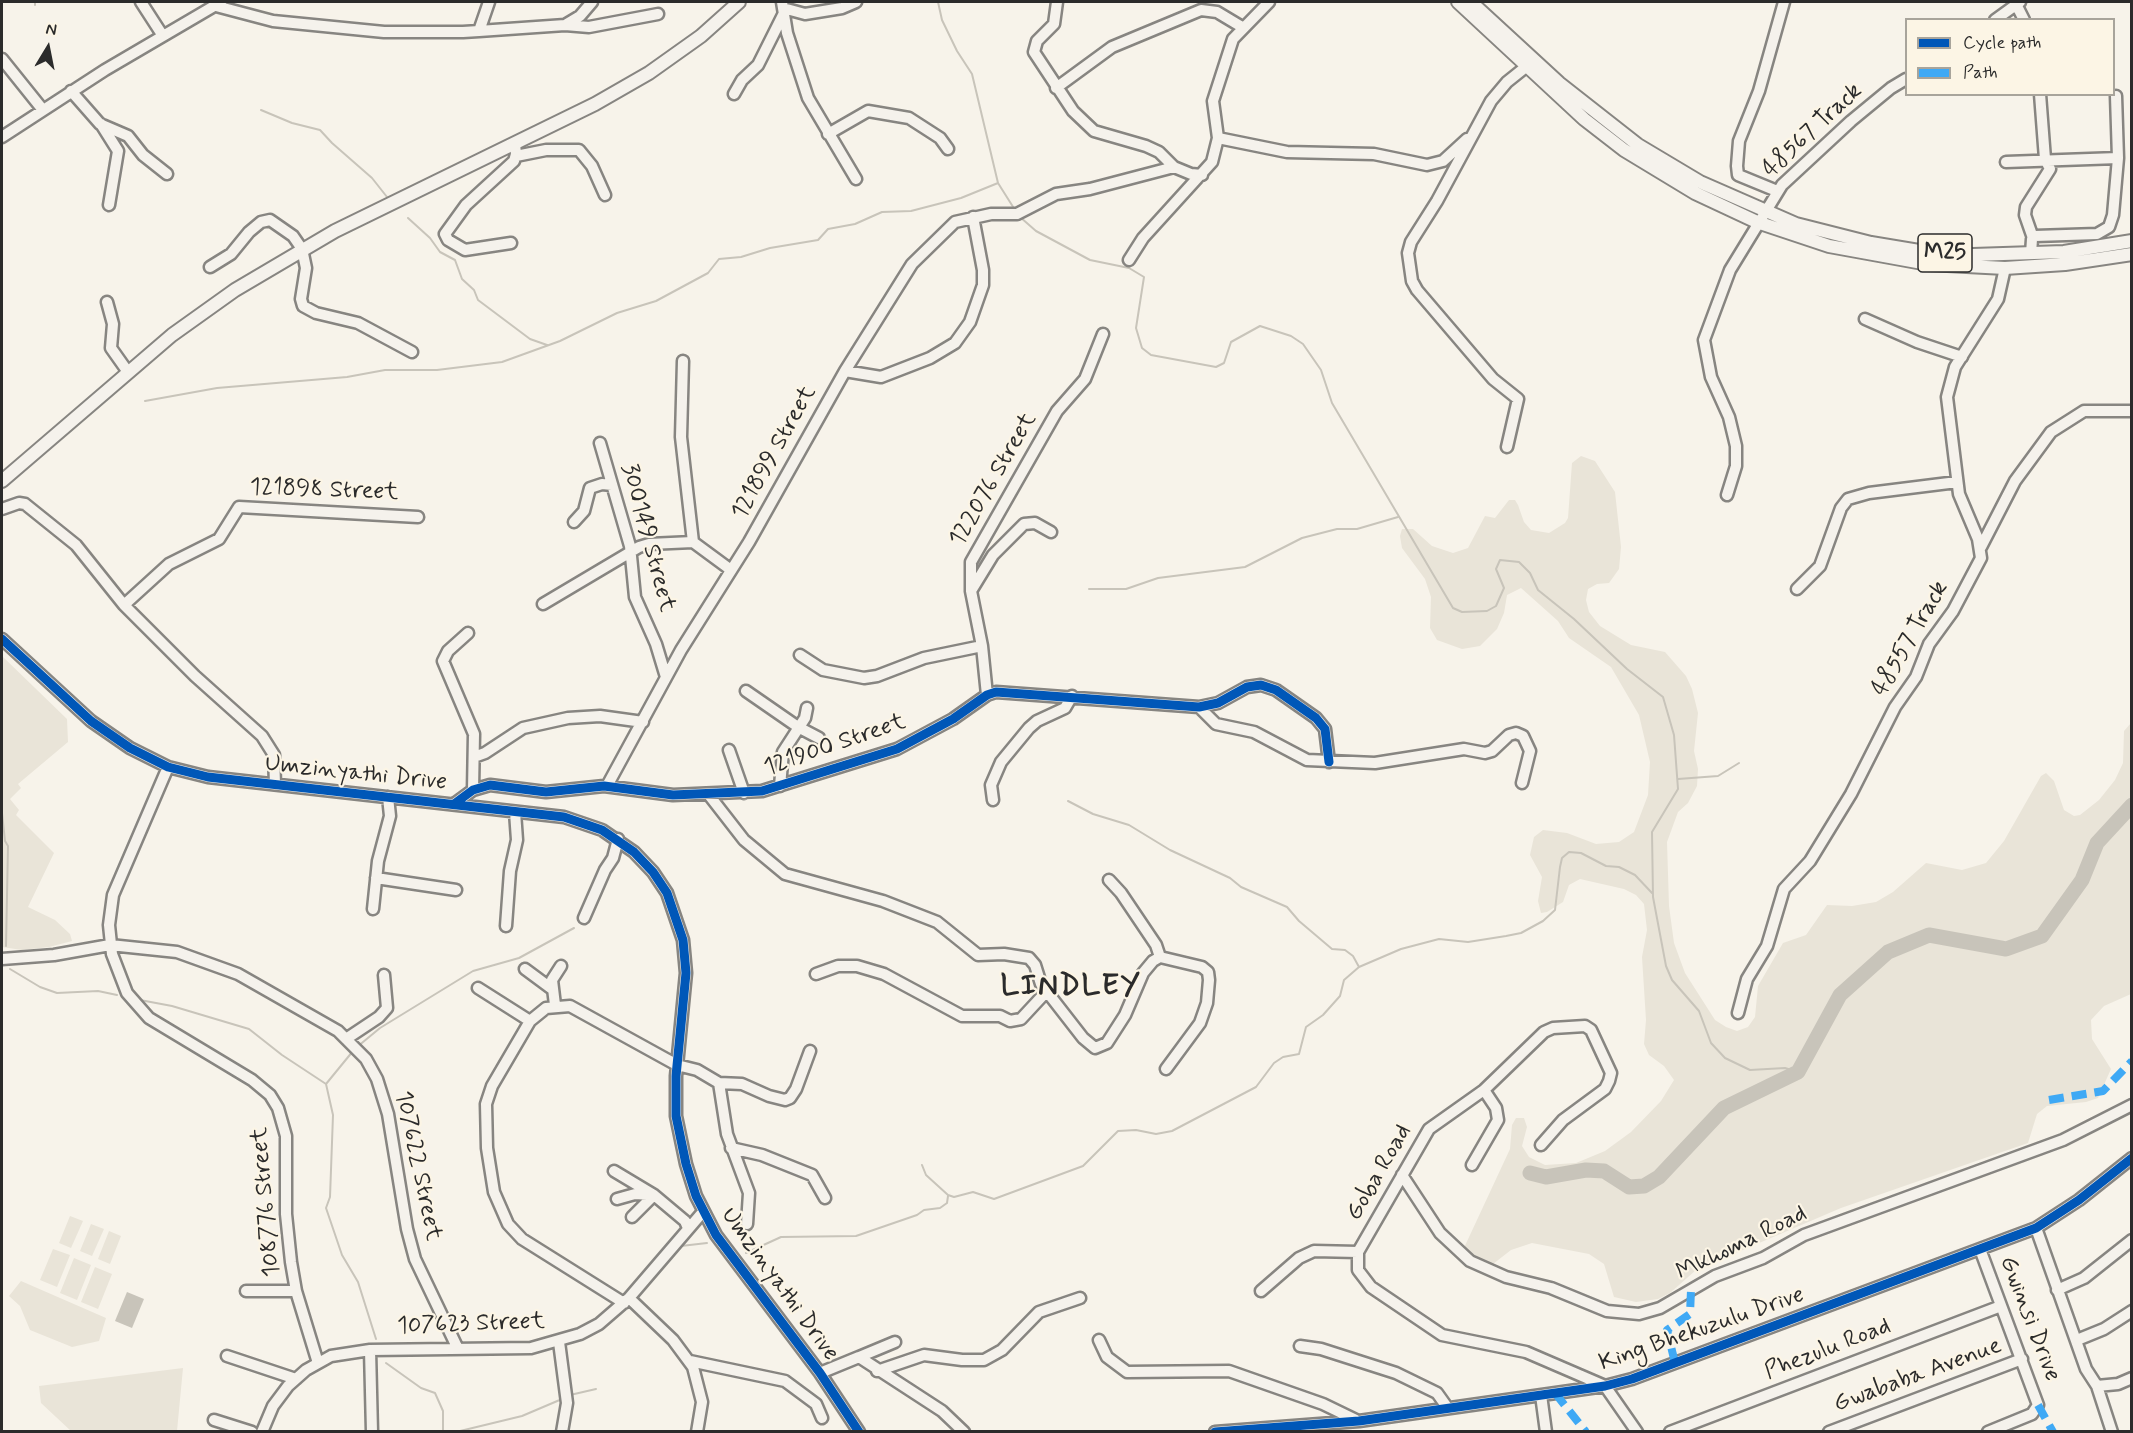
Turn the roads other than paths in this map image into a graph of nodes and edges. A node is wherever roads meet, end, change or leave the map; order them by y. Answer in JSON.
{"nodes":[{"id":1,"x":141,"y":2,"type":"edge"},
{"id":2,"x":489,"y":2,"type":"edge"},
{"id":3,"x":591,"y":2,"type":"edge"},
{"id":4,"x":739,"y":2,"type":"edge"},
{"id":5,"x":856,"y":2,"type":"edge"},
{"id":6,"x":1057,"y":2,"type":"edge"},
{"id":7,"x":1269,"y":2,"type":"edge"},
{"id":8,"x":1458,"y":2,"type":"edge"},
{"id":9,"x":1470,"y":2,"type":"edge"},
{"id":10,"x":1784,"y":2,"type":"edge"},
{"id":11,"x":2018,"y":3,"type":"edge"},
{"id":12,"x":219,"y":4,"type":"edge"},
{"id":13,"x":783,"y":8,"type":"edge"},
{"id":14,"x":657,"y":14,"type":"dead end"},
{"id":15,"x":1998,"y":18,"type":"edge"},
{"id":16,"x":2023,"y":18,"type":"edge"},
{"id":17,"x":565,"y":25,"type":"junction"},
{"id":18,"x":1242,"y":27,"type":"junction"},
{"id":19,"x":479,"y":31,"type":"junction"},
{"id":20,"x":163,"y":36,"type":"junction"},
{"id":21,"x":2,"y":59,"type":"edge"},
{"id":22,"x":1527,"y":66,"type":"junction"},
{"id":23,"x":1905,"y":80,"type":"edge"},
{"id":24,"x":1056,"y":88,"type":"junction"},
{"id":25,"x":71,"y":91,"type":"junction"},
{"id":26,"x":734,"y":94,"type":"dead end"},
{"id":27,"x":2040,"y":96,"type":"edge"},
{"id":28,"x":2116,"y":96,"type":"dead end"},
{"id":29,"x":44,"y":110,"type":"junction"},
{"id":30,"x":100,"y":124,"type":"junction"},
{"id":31,"x":828,"y":134,"type":"junction"},
{"id":32,"x":2,"y":137,"type":"edge"},
{"id":33,"x":1218,"y":138,"type":"junction"},
{"id":34,"x":1471,"y":138,"type":"junction"},
{"id":35,"x":948,"y":149,"type":"dead end"},
{"id":36,"x":516,"y":150,"type":"junction"},
{"id":37,"x":2118,"y":158,"type":"junction"},
{"id":38,"x":2045,"y":159,"type":"junction"},
{"id":39,"x":2006,"y":162,"type":"dead end"},
{"id":40,"x":1174,"y":166,"type":"junction"},
{"id":41,"x":167,"y":174,"type":"dead end"},
{"id":42,"x":1202,"y":175,"type":"junction"},
{"id":43,"x":856,"y":179,"type":"dead end"},
{"id":44,"x":1777,"y":192,"type":"junction"},
{"id":45,"x":606,"y":195,"type":"dead end"},
{"id":46,"x":109,"y":205,"type":"dead end"},
{"id":47,"x":1764,"y":211,"type":"junction"},
{"id":48,"x":973,"y":218,"type":"junction"},
{"id":49,"x":1757,"y":222,"type":"junction"},
{"id":50,"x":2033,"y":238,"type":"junction"},
{"id":51,"x":2132,"y":241,"type":"edge"},
{"id":52,"x":511,"y":243,"type":"dead end"},
{"id":53,"x":302,"y":249,"type":"junction"},
{"id":54,"x":2031,"y":254,"type":"junction"},
{"id":55,"x":2132,"y":254,"type":"edge"},
{"id":56,"x":1129,"y":260,"type":"dead end"},
{"id":57,"x":210,"y":267,"type":"dead end"},
{"id":58,"x":2005,"y":268,"type":"junction"},
{"id":59,"x":107,"y":302,"type":"dead end"},
{"id":60,"x":1865,"y":319,"type":"dead end"},
{"id":61,"x":1103,"y":334,"type":"dead end"},
{"id":62,"x":412,"y":352,"type":"dead end"},
{"id":63,"x":1962,"y":357,"type":"junction"},
{"id":64,"x":683,"y":361,"type":"dead end"},
{"id":65,"x":845,"y":371,"type":"junction"},
{"id":66,"x":128,"y":372,"type":"junction"},
{"id":67,"x":2132,"y":411,"type":"edge"},
{"id":68,"x":600,"y":443,"type":"dead end"},
{"id":69,"x":1507,"y":447,"type":"dead end"},
{"id":70,"x":2,"y":481,"type":"edge"},
{"id":71,"x":1958,"y":482,"type":"junction"},
{"id":72,"x":612,"y":485,"type":"junction"},
{"id":73,"x":1727,"y":495,"type":"dead end"},
{"id":74,"x":2,"y":509,"type":"edge"},
{"id":75,"x":418,"y":517,"type":"dead end"},
{"id":76,"x":574,"y":522,"type":"dead end"},
{"id":77,"x":1051,"y":532,"type":"dead end"},
{"id":78,"x":693,"y":543,"type":"junction"},
{"id":79,"x":1981,"y":547,"type":"junction"},
{"id":80,"x":631,"y":554,"type":"junction"},
{"id":81,"x":731,"y":570,"type":"junction"},
{"id":82,"x":1797,"y":589,"type":"dead end"},
{"id":83,"x":971,"y":591,"type":"junction"},
{"id":84,"x":543,"y":604,"type":"dead end"},
{"id":85,"x":124,"y":605,"type":"junction"},
{"id":86,"x":468,"y":633,"type":"dead end"},
{"id":87,"x":2,"y":639,"type":"edge"},
{"id":88,"x":982,"y":646,"type":"junction"},
{"id":89,"x":800,"y":655,"type":"dead end"},
{"id":90,"x":666,"y":677,"type":"junction"},
{"id":91,"x":746,"y":691,"type":"dead end"},
{"id":92,"x":987,"y":695,"type":"junction"},
{"id":93,"x":1072,"y":696,"type":"junction"},
{"id":94,"x":1199,"y":707,"type":"junction"},
{"id":95,"x":807,"y":708,"type":"dead end"},
{"id":96,"x":643,"y":722,"type":"junction"},
{"id":97,"x":798,"y":727,"type":"junction"},
{"id":98,"x":819,"y":738,"type":"dead end"},
{"id":99,"x":729,"y":750,"type":"dead end"},
{"id":100,"x":474,"y":757,"type":"junction"},
{"id":101,"x":1329,"y":762,"type":"junction"},
{"id":102,"x":168,"y":767,"type":"junction"},
{"id":103,"x":1522,"y":783,"type":"dead end"},
{"id":104,"x":275,"y":784,"type":"junction"},
{"id":105,"x":607,"y":786,"type":"junction"},
{"id":106,"x":780,"y":786,"type":"junction"},
{"id":107,"x":473,"y":790,"type":"junction"},
{"id":108,"x":744,"y":793,"type":"junction"},
{"id":109,"x":709,"y":795,"type":"junction"},
{"id":110,"x":388,"y":797,"type":"junction"},
{"id":111,"x":993,"y":800,"type":"dead end"},
{"id":112,"x":454,"y":804,"type":"junction"},
{"id":113,"x":515,"y":812,"type":"junction"},
{"id":114,"x":618,"y":839,"type":"junction"},
{"id":115,"x":376,"y":878,"type":"junction"},
{"id":116,"x":1109,"y":880,"type":"dead end"},
{"id":117,"x":456,"y":890,"type":"dead end"},
{"id":118,"x":373,"y":909,"type":"dead end"},
{"id":119,"x":584,"y":918,"type":"dead end"},
{"id":120,"x":506,"y":926,"type":"dead end"},
{"id":121,"x":110,"y":945,"type":"junction"},
{"id":122,"x":1160,"y":957,"type":"junction"},
{"id":123,"x":2,"y":959,"type":"edge"},
{"id":124,"x":561,"y":966,"type":"dead end"},
{"id":125,"x":525,"y":969,"type":"dead end"},
{"id":126,"x":816,"y":974,"type":"dead end"},
{"id":127,"x":384,"y":975,"type":"dead end"},
{"id":128,"x":478,"y":988,"type":"dead end"},
{"id":129,"x":552,"y":989,"type":"junction"},
{"id":130,"x":1047,"y":991,"type":"junction"},
{"id":131,"x":555,"y":1005,"type":"junction"},
{"id":132,"x":1738,"y":1013,"type":"dead end"},
{"id":133,"x":530,"y":1021,"type":"junction"},
{"id":134,"x":349,"y":1042,"type":"junction"},
{"id":135,"x":810,"y":1051,"type":"dead end"},
{"id":136,"x":677,"y":1065,"type":"junction"},
{"id":137,"x":1166,"y":1069,"type":"dead end"},
{"id":138,"x":719,"y":1083,"type":"junction"},
{"id":139,"x":1484,"y":1090,"type":"junction"},
{"id":140,"x":2132,"y":1105,"type":"edge"},
{"id":141,"x":1540,"y":1145,"type":"dead end"},
{"id":142,"x":731,"y":1148,"type":"junction"},
{"id":143,"x":2132,"y":1158,"type":"edge"},
{"id":144,"x":1472,"y":1165,"type":"dead end"},
{"id":145,"x":614,"y":1171,"type":"dead end"},
{"id":146,"x":1402,"y":1175,"type":"junction"},
{"id":147,"x":654,"y":1195,"type":"junction"},
{"id":148,"x":825,"y":1198,"type":"dead end"},
{"id":149,"x":617,"y":1199,"type":"dead end"},
{"id":150,"x":702,"y":1213,"type":"junction"},
{"id":151,"x":632,"y":1217,"type":"dead end"},
{"id":152,"x":747,"y":1224,"type":"dead end"},
{"id":153,"x":688,"y":1228,"type":"junction"},
{"id":154,"x":2036,"y":1228,"type":"junction"},
{"id":155,"x":2132,"y":1240,"type":"edge"},
{"id":156,"x":1980,"y":1249,"type":"junction"},
{"id":157,"x":1358,"y":1252,"type":"junction"},
{"id":158,"x":246,"y":1290,"type":"dead end"},
{"id":159,"x":2057,"y":1290,"type":"junction"},
{"id":160,"x":296,"y":1291,"type":"junction"},
{"id":161,"x":1261,"y":1291,"type":"dead end"},
{"id":162,"x":1080,"y":1298,"type":"dead end"},
{"id":163,"x":627,"y":1301,"type":"junction"},
{"id":164,"x":2001,"y":1306,"type":"junction"},
{"id":165,"x":2132,"y":1311,"type":"edge"},
{"id":166,"x":1098,"y":1340,"type":"dead end"},
{"id":167,"x":2077,"y":1340,"type":"junction"},
{"id":168,"x":559,"y":1342,"type":"junction"},
{"id":169,"x":895,"y":1342,"type":"dead end"},
{"id":170,"x":1300,"y":1346,"type":"dead end"},
{"id":171,"x":458,"y":1349,"type":"junction"},
{"id":172,"x":370,"y":1350,"type":"junction"},
{"id":173,"x":226,"y":1356,"type":"dead end"},
{"id":174,"x":859,"y":1358,"type":"junction"},
{"id":175,"x":2022,"y":1359,"type":"junction"},
{"id":176,"x":690,"y":1361,"type":"junction"},
{"id":177,"x":318,"y":1363,"type":"junction"},
{"id":178,"x":878,"y":1371,"type":"junction"},
{"id":179,"x":820,"y":1373,"type":"junction"},
{"id":180,"x":2132,"y":1378,"type":"edge"},
{"id":181,"x":296,"y":1379,"type":"junction"},
{"id":182,"x":1605,"y":1386,"type":"junction"},
{"id":183,"x":2097,"y":1386,"type":"junction"},
{"id":184,"x":1541,"y":1395,"type":"junction"},
{"id":185,"x":1447,"y":1407,"type":"junction"},
{"id":186,"x":822,"y":1418,"type":"dead end"},
{"id":187,"x":214,"y":1420,"type":"dead end"},
{"id":188,"x":1359,"y":1421,"type":"junction"},
{"id":189,"x":252,"y":1431,"type":"edge"},
{"id":190,"x":262,"y":1431,"type":"edge"},
{"id":191,"x":372,"y":1431,"type":"edge"},
{"id":192,"x":562,"y":1431,"type":"edge"},
{"id":193,"x":697,"y":1431,"type":"edge"},
{"id":194,"x":858,"y":1431,"type":"edge"},
{"id":195,"x":964,"y":1431,"type":"edge"},
{"id":196,"x":1222,"y":1431,"type":"edge"},
{"id":197,"x":1546,"y":1431,"type":"edge"},
{"id":198,"x":1637,"y":1431,"type":"edge"},
{"id":199,"x":1670,"y":1431,"type":"edge"},
{"id":200,"x":1829,"y":1431,"type":"edge"},
{"id":201,"x":1988,"y":1431,"type":"edge"},
{"id":202,"x":2112,"y":1431,"type":"edge"}],
"edges":[{"from":1,"to":20,"type":"street"},
{"from":2,"to":19,"type":"street"},
{"from":3,"to":17,"type":"street"},
{"from":4,"to":36,"type":"main road"},
{"from":5,"to":13,"type":"street"},
{"from":6,"to":24,"type":"street"},
{"from":7,"to":18,"type":"street"},
{"from":8,"to":22,"type":"main road","number":"M25"},
{"from":9,"to":47,"type":"main road","number":"M25"},
{"from":10,"to":44,"type":"street"},
{"from":11,"to":15,"type":"street"},
{"from":11,"to":16,"type":"street"},
{"from":12,"to":19,"type":"street"},
{"from":12,"to":20,"type":"street"},
{"from":13,"to":26,"type":"street"},
{"from":13,"to":31,"type":"street"},
{"from":14,"to":17,"type":"street"},
{"from":17,"to":19,"type":"street"},
{"from":18,"to":24,"type":"street"},
{"from":18,"to":33,"type":"street"},
{"from":20,"to":25,"type":"street"},
{"from":21,"to":29,"type":"street"},
{"from":22,"to":34,"type":"street"},
{"from":22,"to":49,"type":"main road","number":"M25"},
{"from":23,"to":44,"type":"street","name":"48567 Track"},
{"from":24,"to":40,"type":"street"},
{"from":25,"to":29,"type":"street"},
{"from":25,"to":30,"type":"street"},
{"from":27,"to":38,"type":"street"},
{"from":28,"to":37,"type":"street"},
{"from":29,"to":32,"type":"street"},
{"from":30,"to":41,"type":"street"},
{"from":30,"to":46,"type":"street"},
{"from":31,"to":35,"type":"street"},
{"from":31,"to":43,"type":"street"},
{"from":33,"to":34,"type":"street"},
{"from":33,"to":42,"type":"street"},
{"from":34,"to":69,"type":"street"},
{"from":36,"to":45,"type":"street"},
{"from":36,"to":52,"type":"street"},
{"from":36,"to":53,"type":"main road"},
{"from":37,"to":38,"type":"street"},
{"from":37,"to":50,"type":"street"},
{"from":38,"to":39,"type":"street"},
{"from":38,"to":50,"type":"street"},
{"from":40,"to":42,"type":"street"},
{"from":40,"to":48,"type":"street","name":"121899 Street"},
{"from":42,"to":56,"type":"street"},
{"from":44,"to":47,"type":"street","name":"48567 Track"},
{"from":47,"to":49,"type":"street","name":"48567 Track"},
{"from":47,"to":54,"type":"main road","number":"M25"},
{"from":48,"to":65,"type":"street","name":"121899 Street"},
{"from":48,"to":65,"type":"street"},
{"from":49,"to":58,"type":"main road","number":"M25"},
{"from":49,"to":73,"type":"street","name":"48567 Track"},
{"from":50,"to":54,"type":"street"},
{"from":51,"to":54,"type":"main road","number":"M25"},
{"from":53,"to":57,"type":"street"},
{"from":53,"to":62,"type":"street"},
{"from":53,"to":66,"type":"main road"},
{"from":55,"to":58,"type":"main road","number":"M25"},
{"from":58,"to":63,"type":"street"},
{"from":59,"to":66,"type":"street"},
{"from":60,"to":63,"type":"street"},
{"from":61,"to":83,"type":"street","name":"122076 Street"},
{"from":63,"to":71,"type":"street"},
{"from":64,"to":78,"type":"street"},
{"from":65,"to":81,"type":"street","name":"121899 Street"},
{"from":66,"to":70,"type":"main road"},
{"from":67,"to":79,"type":"street","name":"48557 Track"},
{"from":68,"to":72,"type":"street","name":"300149 Street"},
{"from":71,"to":79,"type":"street"},
{"from":71,"to":82,"type":"street"},
{"from":72,"to":76,"type":"street"},
{"from":72,"to":80,"type":"street","name":"300149 Street"},
{"from":74,"to":85,"type":"street"},
{"from":75,"to":85,"type":"street","name":"121898 Street"},
{"from":77,"to":83,"type":"street"},
{"from":78,"to":80,"type":"street"},
{"from":78,"to":81,"type":"street"},
{"from":79,"to":132,"type":"street","name":"48557 Track"},
{"from":80,"to":84,"type":"street"},
{"from":80,"to":90,"type":"street","name":"300149 Street"},
{"from":81,"to":90,"type":"street","name":"121899 Street"},
{"from":83,"to":88,"type":"street","name":"122076 Street"},
{"from":85,"to":104,"type":"street"},
{"from":86,"to":100,"type":"street"},
{"from":87,"to":102,"type":"street","name":"Umzinyathi Drive"},
{"from":88,"to":89,"type":"street"},
{"from":88,"to":92,"type":"street","name":"122076 Street"},
{"from":90,"to":96,"type":"street","name":"121899 Street"},
{"from":91,"to":97,"type":"street"},
{"from":92,"to":93,"type":"street","name":"121900 Street"},
{"from":92,"to":106,"type":"street","name":"121900 Street"},
{"from":93,"to":94,"type":"street","name":"121900 Street"},
{"from":93,"to":111,"type":"street"},
{"from":94,"to":101,"type":"street"},
{"from":94,"to":101,"type":"street"},
{"from":95,"to":97,"type":"street"},
{"from":96,"to":100,"type":"street"},
{"from":96,"to":105,"type":"street","name":"121899 Street"},
{"from":97,"to":98,"type":"street"},
{"from":97,"to":106,"type":"street"},
{"from":99,"to":108,"type":"street"},
{"from":100,"to":107,"type":"street"},
{"from":101,"to":103,"type":"street"},
{"from":102,"to":104,"type":"street","name":"Umzinyathi Drive"},
{"from":102,"to":121,"type":"street","name":"108776 Street"},
{"from":104,"to":110,"type":"street","name":"Umzinyathi Drive"},
{"from":105,"to":107,"type":"street","name":"121900 Street"},
{"from":105,"to":109,"type":"street","name":"121900 Street"},
{"from":106,"to":108,"type":"street","name":"121900 Street"},
{"from":107,"to":112,"type":"street"},
{"from":108,"to":109,"type":"street","name":"121900 Street"},
{"from":109,"to":130,"type":"street"},
{"from":110,"to":112,"type":"street","name":"Umzinyathi Drive"},
{"from":110,"to":115,"type":"street"},
{"from":112,"to":113,"type":"street","name":"Umzinyathi Drive"},
{"from":113,"to":114,"type":"street","name":"Umzinyathi Drive"},
{"from":113,"to":120,"type":"street"},
{"from":114,"to":119,"type":"street"},
{"from":114,"to":136,"type":"street","name":"Umzinyathi Drive"},
{"from":115,"to":117,"type":"street"},
{"from":115,"to":118,"type":"street"},
{"from":116,"to":122,"type":"street"},
{"from":121,"to":123,"type":"street","name":"107622 Street"},
{"from":121,"to":134,"type":"street","name":"107622 Street"},
{"from":121,"to":160,"type":"street","name":"108776 Street"},
{"from":122,"to":130,"type":"street"},
{"from":122,"to":137,"type":"street"},
{"from":124,"to":129,"type":"street"},
{"from":125,"to":129,"type":"street"},
{"from":126,"to":130,"type":"street"},
{"from":127,"to":134,"type":"street"},
{"from":128,"to":133,"type":"street"},
{"from":129,"to":131,"type":"street"},
{"from":131,"to":133,"type":"street"},
{"from":131,"to":136,"type":"street"},
{"from":133,"to":163,"type":"street"},
{"from":134,"to":171,"type":"street","name":"107622 Street"},
{"from":135,"to":138,"type":"street"},
{"from":136,"to":138,"type":"street"},
{"from":136,"to":150,"type":"street","name":"Umzinyathi Drive"},
{"from":138,"to":142,"type":"street"},
{"from":139,"to":141,"type":"street","name":"Goba Road"},
{"from":139,"to":144,"type":"street"},
{"from":139,"to":146,"type":"street","name":"Goba Road"},
{"from":140,"to":146,"type":"street","name":"Mkhoma Road"},
{"from":142,"to":148,"type":"street"},
{"from":142,"to":152,"type":"street"},
{"from":143,"to":154,"type":"street","name":"King Bhekuzulu Drive"},
{"from":145,"to":147,"type":"street"},
{"from":146,"to":157,"type":"street","name":"Goba Road"},
{"from":147,"to":149,"type":"street"},
{"from":147,"to":151,"type":"street"},
{"from":147,"to":153,"type":"street"},
{"from":150,"to":153,"type":"street","name":"107623 Street"},
{"from":150,"to":179,"type":"street","name":"Umzinyathi Drive"},
{"from":153,"to":163,"type":"street","name":"107623 Street"},
{"from":154,"to":156,"type":"street","name":"King Bhekuzulu Drive"},
{"from":154,"to":159,"type":"street"},
{"from":155,"to":159,"type":"street"},
{"from":156,"to":164,"type":"street","name":"Gwinsi Drive"},
{"from":156,"to":182,"type":"street","name":"King Bhekuzulu Drive"},
{"from":157,"to":161,"type":"street"},
{"from":157,"to":182,"type":"street","name":"Goba Road"},
{"from":158,"to":160,"type":"street"},
{"from":159,"to":167,"type":"street"},
{"from":160,"to":177,"type":"street","name":"108776 Street"},
{"from":162,"to":178,"type":"street"},
{"from":163,"to":168,"type":"street","name":"107623 Street"},
{"from":163,"to":176,"type":"street"},
{"from":164,"to":175,"type":"street","name":"Gwinsi Drive"},
{"from":164,"to":199,"type":"street","name":"Phezulu Road"},
{"from":165,"to":167,"type":"street"},
{"from":166,"to":188,"type":"street"},
{"from":167,"to":183,"type":"street"},
{"from":168,"to":171,"type":"street","name":"107623 Street"},
{"from":168,"to":192,"type":"street"},
{"from":169,"to":174,"type":"street"},
{"from":170,"to":185,"type":"street"},
{"from":171,"to":172,"type":"street","name":"107623 Street"},
{"from":172,"to":177,"type":"street","name":"107623 Street"},
{"from":172,"to":191,"type":"street"},
{"from":173,"to":181,"type":"street"},
{"from":174,"to":178,"type":"street"},
{"from":174,"to":179,"type":"street"},
{"from":175,"to":200,"type":"street","name":"Gwababa Avenue"},
{"from":175,"to":201,"type":"street","name":"Gwinsi Drive"},
{"from":176,"to":186,"type":"street"},
{"from":176,"to":193,"type":"street"},
{"from":177,"to":181,"type":"street","name":"107623 Street"},
{"from":178,"to":195,"type":"street"},
{"from":179,"to":194,"type":"street","name":"Umzinyathi Drive"},
{"from":180,"to":183,"type":"street"},
{"from":181,"to":190,"type":"street","name":"107623 Street"},
{"from":182,"to":184,"type":"street","name":"King Bhekuzulu Drive"},
{"from":182,"to":198,"type":"street"},
{"from":183,"to":202,"type":"street"},
{"from":184,"to":185,"type":"street","name":"King Bhekuzulu Drive"},
{"from":184,"to":197,"type":"street"},
{"from":185,"to":188,"type":"street","name":"King Bhekuzulu Drive"},
{"from":187,"to":189,"type":"street"},
{"from":188,"to":196,"type":"street","name":"King Bhekuzulu Drive"}]}
